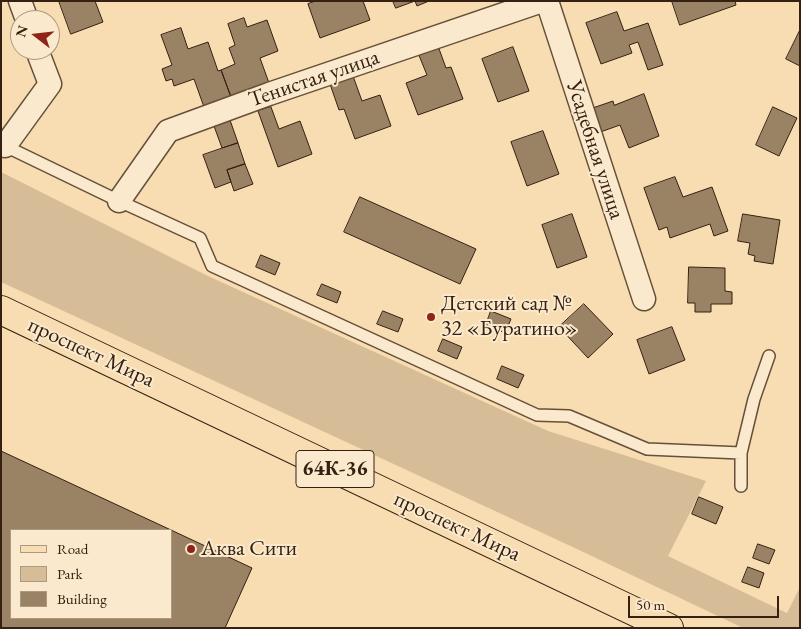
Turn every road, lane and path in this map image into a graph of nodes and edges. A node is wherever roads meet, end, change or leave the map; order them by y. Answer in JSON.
{"nodes":[{"id":1,"x":542,"y":1,"type":"edge"},
{"id":2,"x":546,"y":1,"type":"edge"},
{"id":3,"x":42,"y":60,"type":"edge"},
{"id":4,"x":3,"y":145,"type":"edge"},
{"id":5,"x":119,"y":201,"type":"junction"},
{"id":6,"x":644,"y":299,"type":"dead end"},
{"id":7,"x":1,"y":310,"type":"edge"},
{"id":8,"x":769,"y":356,"type":"dead end"},
{"id":9,"x":741,"y":453,"type":"junction"},
{"id":10,"x":741,"y":486,"type":"dead end"},
{"id":11,"x":669,"y":628,"type":"edge"}],
"edges":[{"from":1,"to":5,"type":"street","name":"Тенистая улица"},
{"from":2,"to":6,"type":"street","name":"Усадебная улица"},
{"from":3,"to":4,"type":"street"},
{"from":4,"to":5,"type":"lane"},
{"from":5,"to":9,"type":"lane"},
{"from":7,"to":11,"type":"main road","name":"проспект Мира","number":"64К-36"},
{"from":8,"to":9,"type":"lane"},
{"from":9,"to":10,"type":"lane"}]}
